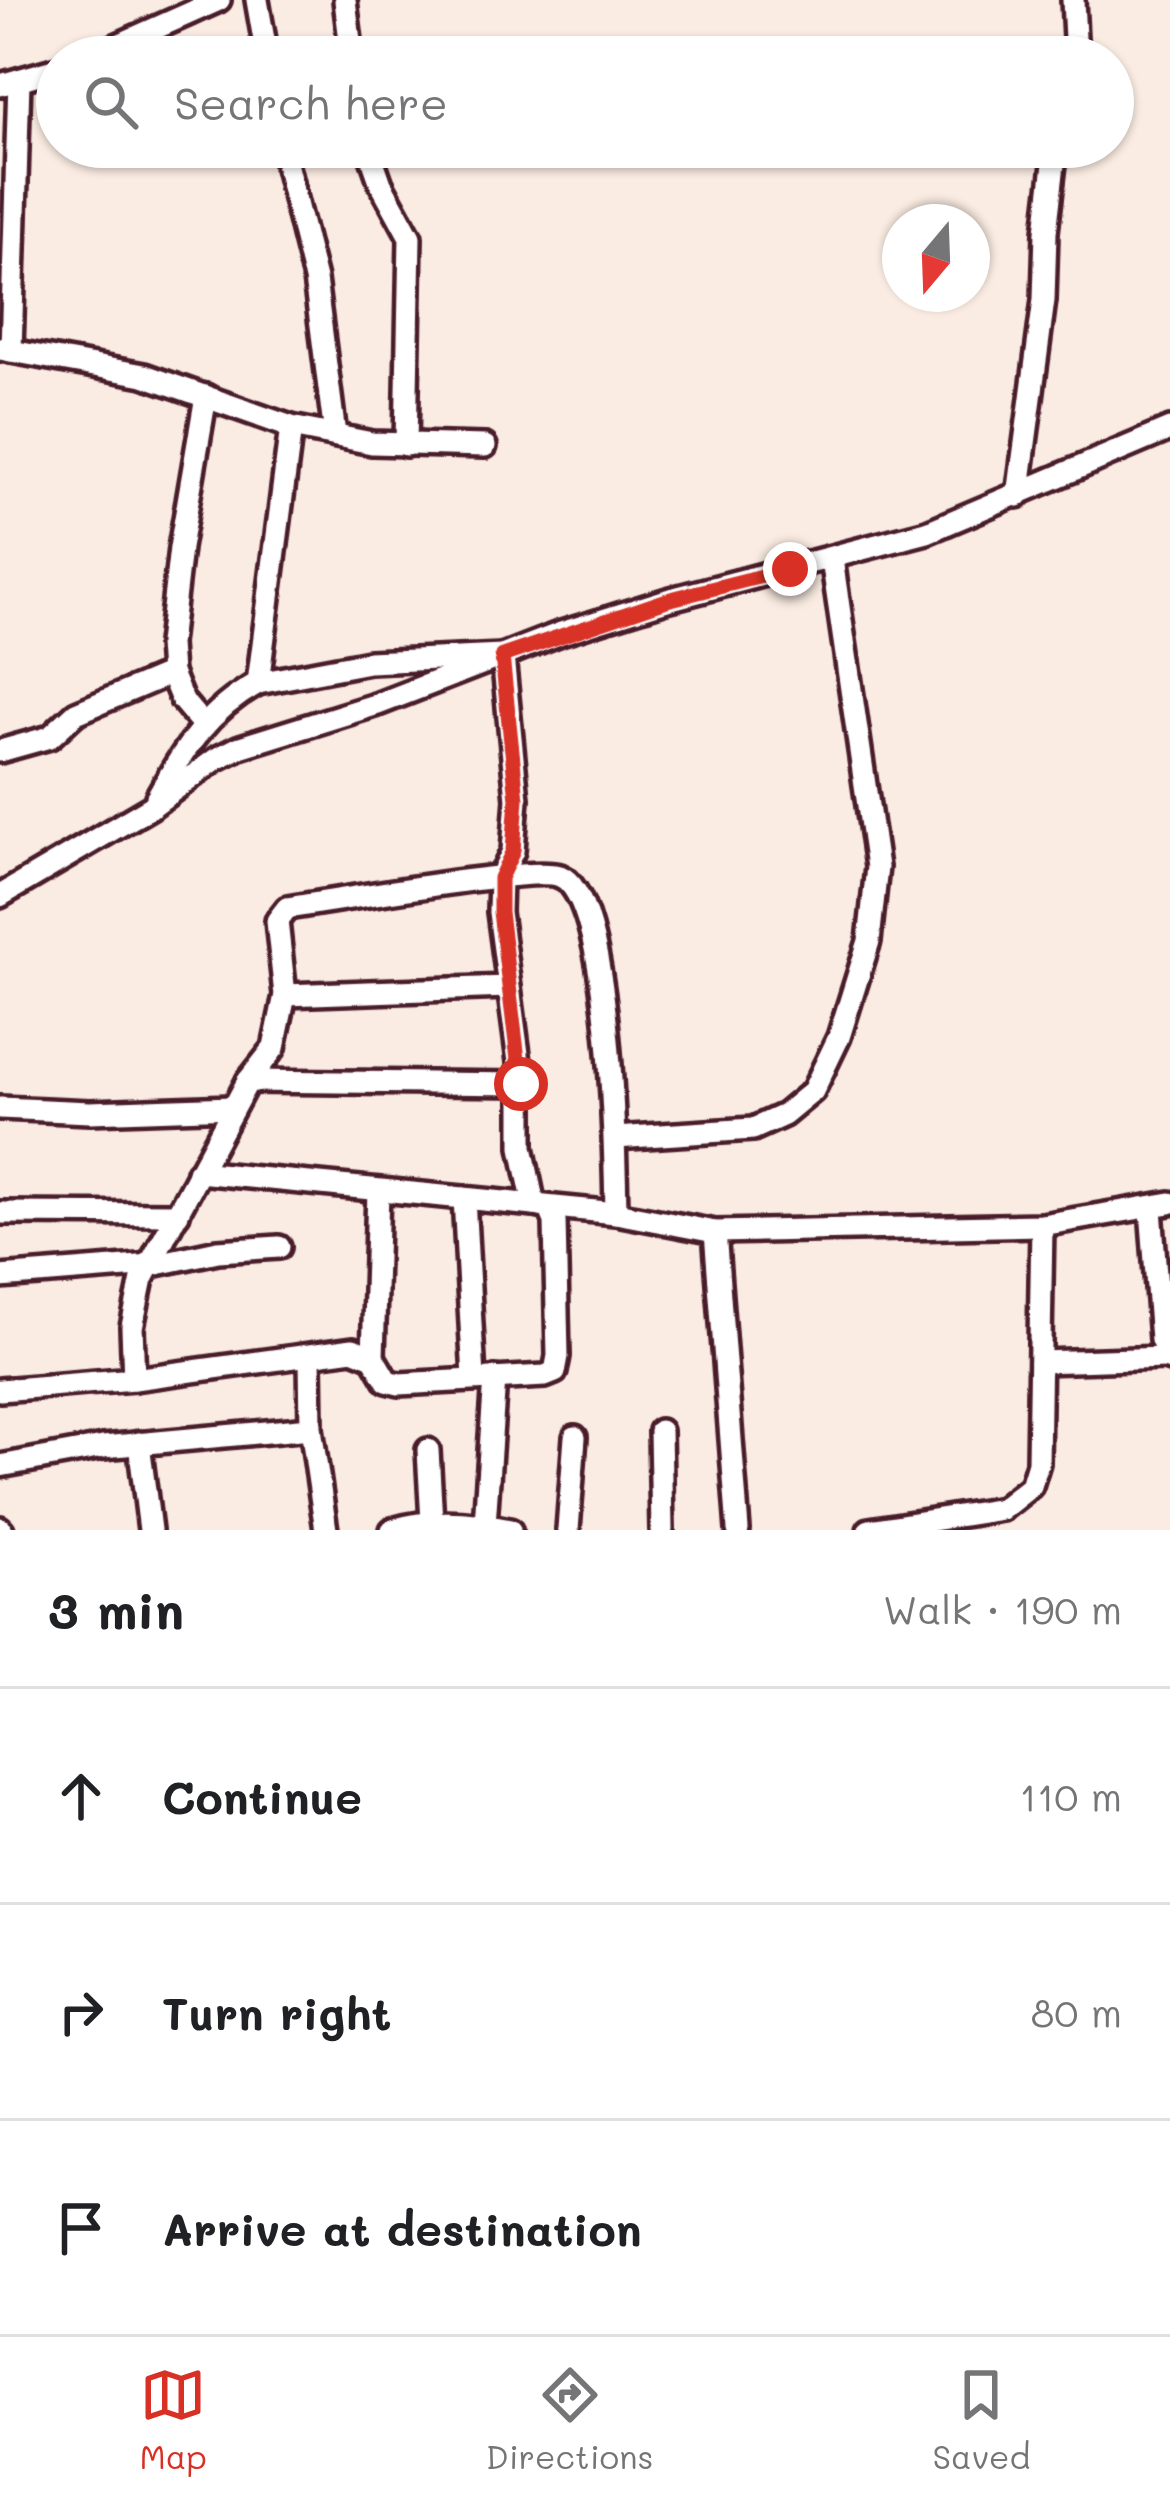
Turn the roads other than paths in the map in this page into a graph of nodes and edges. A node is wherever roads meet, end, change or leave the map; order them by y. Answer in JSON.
{"nodes":[{"id":1,"x":219,"y":0,"type":"edge"},
{"id":2,"x":257,"y":0,"type":"edge"},
{"id":3,"x":345,"y":0,"type":"edge"},
{"id":4,"x":1073,"y":0,"type":"edge"},
{"id":5,"x":138,"y":36,"type":"edge"},
{"id":6,"x":263,"y":36,"type":"edge"},
{"id":7,"x":349,"y":36,"type":"edge"},
{"id":8,"x":1075,"y":36,"type":"edge"},
{"id":9,"x":10,"y":82,"type":"edge"},
{"id":10,"x":287,"y":168,"type":"edge"},
{"id":11,"x":375,"y":168,"type":"edge"},
{"id":12,"x":1054,"y":168,"type":"edge"},
{"id":13,"x":6,"y":350,"type":"edge"},
{"id":14,"x":206,"y":396,"type":"junction"},
{"id":15,"x":291,"y":427,"type":"junction"},
{"id":16,"x":1170,"y":429,"type":"edge"},
{"id":17,"x":334,"y":435,"type":"junction"},
{"id":18,"x":406,"y":446,"type":"junction"},
{"id":19,"x":485,"y":446,"type":"dead end"},
{"id":20,"x":1018,"y":496,"type":"junction"},
{"id":21,"x":832,"y":559,"type":"junction"},
{"id":22,"x":502,"y":656,"type":"junction"},
{"id":23,"x":171,"y":674,"type":"junction"},
{"id":24,"x":259,"y":683,"type":"junction"},
{"id":25,"x":204,"y":726,"type":"junction"},
{"id":26,"x":0,"y":751,"type":"edge"},
{"id":27,"x":151,"y":807,"type":"junction"},
{"id":28,"x":500,"y":878,"type":"junction"},
{"id":29,"x":0,"y":896,"type":"edge"},
{"id":30,"x":508,"y":987,"type":"junction"},
{"id":31,"x":285,"y":995,"type":"junction"},
{"id":32,"x":248,"y":1081,"type":"junction"},
{"id":33,"x":521,"y":1084,"type":"junction"},
{"id":34,"x":233,"y":1107,"type":"junction"},
{"id":35,"x":0,"y":1108,"type":"edge"},
{"id":36,"x":615,"y":1138,"type":"junction"},
{"id":37,"x":198,"y":1172,"type":"junction"},
{"id":38,"x":378,"y":1191,"type":"junction"},
{"id":39,"x":464,"y":1198,"type":"junction"},
{"id":40,"x":534,"y":1205,"type":"junction"},
{"id":41,"x":1160,"y":1206,"type":"edge"},
{"id":42,"x":0,"y":1213,"type":"edge"},
{"id":43,"x":616,"y":1213,"type":"junction"},
{"id":44,"x":178,"y":1214,"type":"junction"},
{"id":45,"x":1042,"y":1225,"type":"junction"},
{"id":46,"x":715,"y":1232,"type":"junction"},
{"id":47,"x":279,"y":1247,"type":"dead end"},
{"id":48,"x":152,"y":1265,"type":"junction"},
{"id":49,"x":0,"y":1277,"type":"edge"},
{"id":50,"x":373,"y":1357,"type":"junction"},
{"id":51,"x":310,"y":1358,"type":"junction"},
{"id":52,"x":1168,"y":1359,"type":"edge"},
{"id":53,"x":1040,"y":1362,"type":"junction"},
{"id":54,"x":484,"y":1378,"type":"junction"},
{"id":55,"x":134,"y":1379,"type":"junction"},
{"id":56,"x":0,"y":1390,"type":"edge"},
{"id":57,"x":311,"y":1428,"type":"junction"},
{"id":58,"x":660,"y":1431,"type":"dead end"},
{"id":59,"x":575,"y":1437,"type":"dead end"},
{"id":60,"x":139,"y":1443,"type":"junction"},
{"id":61,"x":428,"y":1450,"type":"dead end"},
{"id":62,"x":0,"y":1466,"type":"edge"},
{"id":63,"x":432,"y":1522,"type":"junction"},
{"id":64,"x":485,"y":1524,"type":"junction"},
{"id":65,"x":903,"y":1527,"type":"edge"},
{"id":66,"x":150,"y":1530,"type":"edge"},
{"id":67,"x":326,"y":1530,"type":"edge"},
{"id":68,"x":392,"y":1530,"type":"edge"},
{"id":69,"x":510,"y":1530,"type":"edge"},
{"id":70,"x":568,"y":1530,"type":"edge"},
{"id":71,"x":662,"y":1530,"type":"edge"},
{"id":72,"x":738,"y":1530,"type":"edge"},
{"id":73,"x":869,"y":1530,"type":"edge"}],
"edges":[{"from":1,"to":5,"type":"street"},
{"from":2,"to":6,"type":"street"},
{"from":3,"to":7,"type":"street"},
{"from":4,"to":8,"type":"street"},
{"from":9,"to":13,"type":"street"},
{"from":10,"to":17,"type":"street"},
{"from":11,"to":18,"type":"street"},
{"from":12,"to":20,"type":"street"},
{"from":13,"to":14,"type":"street"},
{"from":14,"to":15,"type":"street"},
{"from":14,"to":23,"type":"street"},
{"from":15,"to":17,"type":"street"},
{"from":15,"to":24,"type":"street"},
{"from":16,"to":20,"type":"street"},
{"from":17,"to":18,"type":"street"},
{"from":18,"to":19,"type":"street"},
{"from":20,"to":21,"type":"street"},
{"from":21,"to":22,"type":"street"},
{"from":21,"to":36,"type":"street"},
{"from":22,"to":24,"type":"street"},
{"from":22,"to":27,"type":"street"},
{"from":22,"to":28,"type":"street"},
{"from":23,"to":25,"type":"street"},
{"from":23,"to":26,"type":"street"},
{"from":24,"to":25,"type":"street"},
{"from":25,"to":27,"type":"street"},
{"from":27,"to":29,"type":"street"},
{"from":28,"to":30,"type":"street"},
{"from":28,"to":31,"type":"street"},
{"from":28,"to":36,"type":"street"},
{"from":30,"to":31,"type":"street"},
{"from":30,"to":33,"type":"street"},
{"from":31,"to":32,"type":"street"},
{"from":32,"to":33,"type":"street"},
{"from":32,"to":34,"type":"street"},
{"from":33,"to":40,"type":"street"},
{"from":34,"to":35,"type":"street"},
{"from":34,"to":37,"type":"street"},
{"from":36,"to":43,"type":"street"},
{"from":37,"to":38,"type":"street"},
{"from":37,"to":44,"type":"street"},
{"from":38,"to":39,"type":"street"},
{"from":38,"to":50,"type":"street"},
{"from":39,"to":40,"type":"street"},
{"from":39,"to":54,"type":"street"},
{"from":40,"to":43,"type":"street"},
{"from":40,"to":54,"type":"street"},
{"from":41,"to":45,"type":"street"},
{"from":41,"to":52,"type":"street"},
{"from":42,"to":44,"type":"street"},
{"from":43,"to":46,"type":"street"},
{"from":44,"to":48,"type":"street"},
{"from":45,"to":46,"type":"street"},
{"from":45,"to":53,"type":"street"},
{"from":46,"to":72,"type":"street"},
{"from":47,"to":48,"type":"street"},
{"from":48,"to":49,"type":"street"},
{"from":48,"to":55,"type":"street"},
{"from":50,"to":51,"type":"street"},
{"from":50,"to":54,"type":"street"},
{"from":51,"to":55,"type":"street"},
{"from":51,"to":57,"type":"street"},
{"from":52,"to":53,"type":"street"},
{"from":53,"to":65,"type":"street"},
{"from":54,"to":64,"type":"street"},
{"from":55,"to":56,"type":"street"},
{"from":57,"to":60,"type":"street"},
{"from":57,"to":67,"type":"street"},
{"from":58,"to":71,"type":"street"},
{"from":59,"to":70,"type":"street"},
{"from":60,"to":62,"type":"street"},
{"from":60,"to":66,"type":"street"},
{"from":61,"to":63,"type":"street"},
{"from":63,"to":64,"type":"street"},
{"from":63,"to":68,"type":"street"},
{"from":64,"to":69,"type":"street"},
{"from":65,"to":73,"type":"street"}]}
